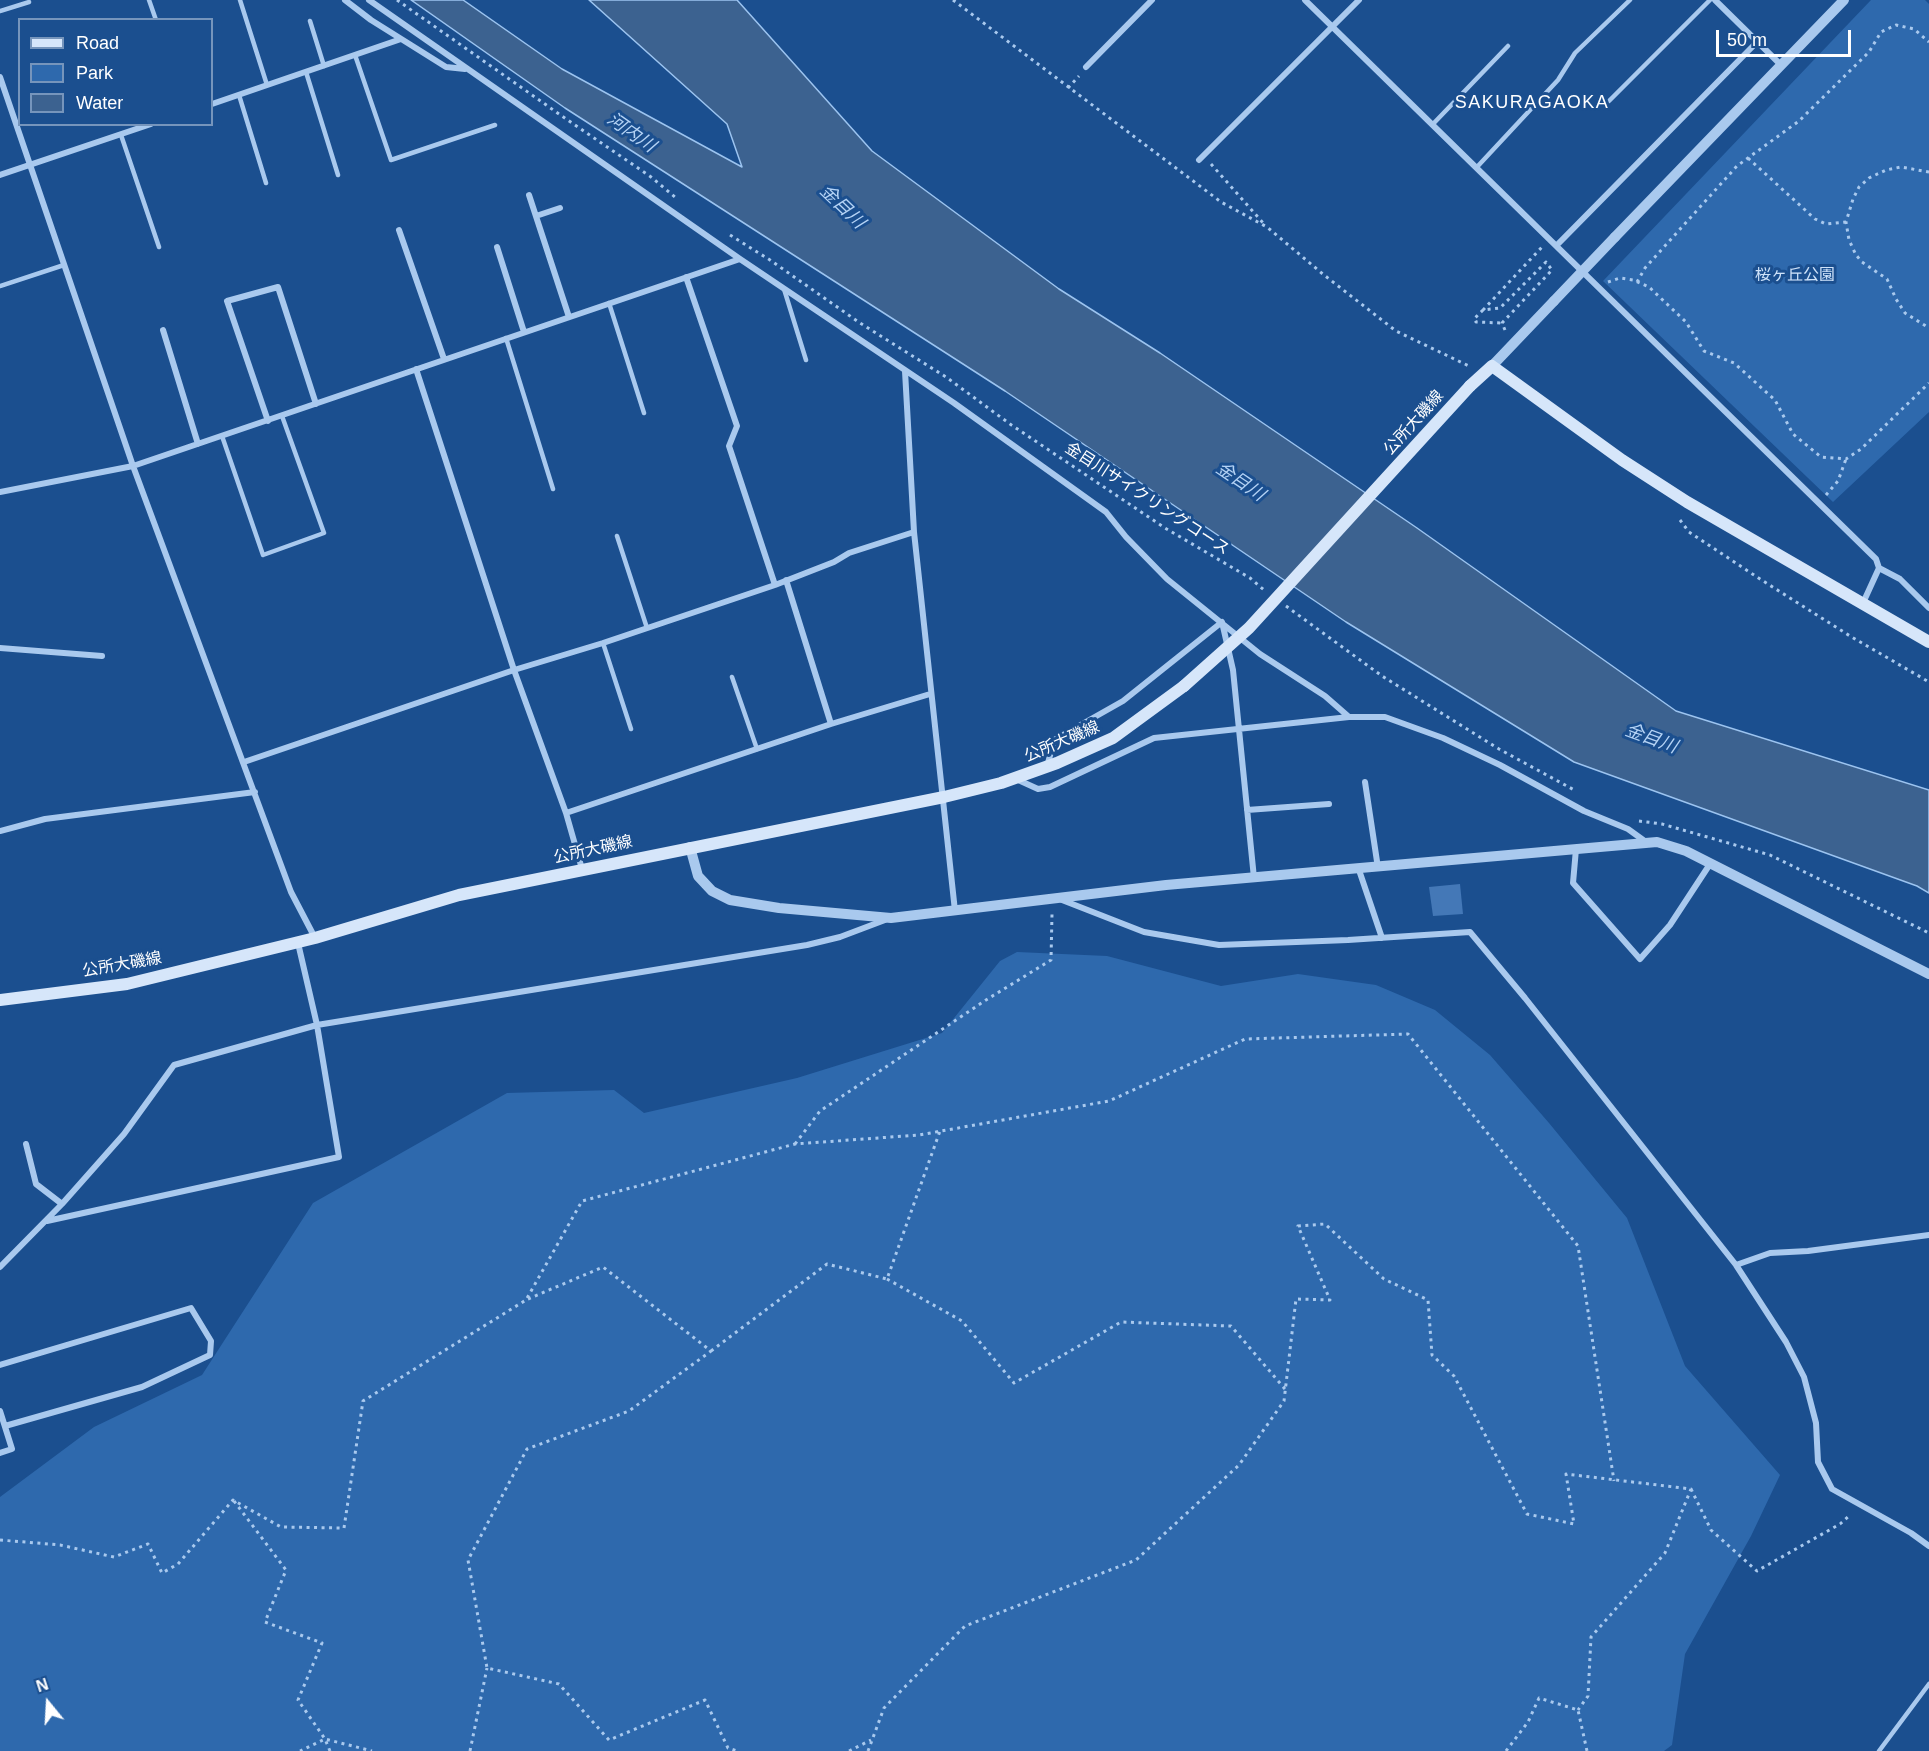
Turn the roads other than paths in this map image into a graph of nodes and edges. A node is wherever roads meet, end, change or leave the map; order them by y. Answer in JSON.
{"nodes":[{"id":1,"x":149,"y":0,"type":"edge"},
{"id":2,"x":240,"y":0,"type":"edge"},
{"id":3,"x":345,"y":0,"type":"edge"},
{"id":4,"x":369,"y":0,"type":"edge"},
{"id":5,"x":1152,"y":0,"type":"edge"},
{"id":6,"x":1305,"y":0,"type":"edge"},
{"id":7,"x":1359,"y":0,"type":"edge"},
{"id":8,"x":1630,"y":0,"type":"edge"},
{"id":9,"x":1710,"y":0,"type":"edge"},
{"id":10,"x":1715,"y":0,"type":"edge"},
{"id":11,"x":1844,"y":0,"type":"edge"},
{"id":12,"x":29,"y":2,"type":"dead end"},
{"id":13,"x":0,"y":10,"type":"edge"},
{"id":14,"x":155,"y":18,"type":"edge"},
{"id":15,"x":310,"y":21,"type":"dead end"},
{"id":16,"x":1332,"y":26,"type":"junction"},
{"id":17,"x":401,"y":39,"type":"junction"},
{"id":18,"x":1757,"y":42,"type":"junction"},
{"id":19,"x":1508,"y":46,"type":"dead end"},
{"id":20,"x":355,"y":55,"type":"junction"},
{"id":21,"x":1781,"y":64,"type":"junction"},
{"id":22,"x":324,"y":66,"type":"junction"},
{"id":23,"x":1086,"y":67,"type":"road end"},
{"id":24,"x":467,"y":69,"type":"junction"},
{"id":25,"x":306,"y":72,"type":"junction"},
{"id":26,"x":0,"y":77,"type":"edge"},
{"id":27,"x":267,"y":85,"type":"junction"},
{"id":28,"x":239,"y":95,"type":"junction"},
{"id":29,"x":1609,"y":101,"type":"dead end"},
{"id":30,"x":213,"y":104,"type":"edge"},
{"id":31,"x":1433,"y":124,"type":"junction"},
{"id":32,"x":495,"y":125,"type":"dead end"},
{"id":33,"x":137,"y":127,"type":"edge"},
{"id":34,"x":121,"y":135,"type":"junction"},
{"id":35,"x":1201,"y":158,"type":"road end"},
{"id":36,"x":30,"y":165,"type":"junction"},
{"id":37,"x":1477,"y":167,"type":"junction"},
{"id":38,"x":0,"y":175,"type":"edge"},
{"id":39,"x":338,"y":175,"type":"dead end"},
{"id":40,"x":266,"y":183,"type":"dead end"},
{"id":41,"x":529,"y":195,"type":"dead end"},
{"id":42,"x":560,"y":208,"type":"dead end"},
{"id":43,"x":536,"y":216,"type":"junction"},
{"id":44,"x":399,"y":230,"type":"dead end"},
{"id":45,"x":1557,"y":245,"type":"junction"},
{"id":46,"x":159,"y":247,"type":"dead end"},
{"id":47,"x":497,"y":247,"type":"dead end"},
{"id":48,"x":740,"y":259,"type":"junction"},
{"id":49,"x":64,"y":265,"type":"junction"},
{"id":50,"x":686,"y":278,"type":"junction"},
{"id":51,"x":0,"y":286,"type":"edge"},
{"id":52,"x":783,"y":287,"type":"junction"},
{"id":53,"x":609,"y":303,"type":"junction"},
{"id":54,"x":569,"y":317,"type":"junction"},
{"id":55,"x":163,"y":330,"type":"dead end"},
{"id":56,"x":524,"y":332,"type":"junction"},
{"id":57,"x":506,"y":338,"type":"junction"},
{"id":58,"x":444,"y":359,"type":"junction"},
{"id":59,"x":806,"y":360,"type":"dead end"},
{"id":60,"x":1492,"y":366,"type":"junction"},
{"id":61,"x":416,"y":369,"type":"junction"},
{"id":62,"x":905,"y":371,"type":"junction"},
{"id":63,"x":316,"y":404,"type":"junction"},
{"id":64,"x":644,"y":412,"type":"dead end"},
{"id":65,"x":282,"y":416,"type":"junction"},
{"id":66,"x":268,"y":421,"type":"junction"},
{"id":67,"x":222,"y":436,"type":"junction"},
{"id":68,"x":198,"y":444,"type":"junction"},
{"id":69,"x":134,"y":466,"type":"junction"},
{"id":70,"x":553,"y":489,"type":"dead end"},
{"id":71,"x":0,"y":492,"type":"edge"},
{"id":72,"x":914,"y":532,"type":"junction"},
{"id":73,"x":617,"y":536,"type":"dead end"},
{"id":74,"x":1879,"y":568,"type":"junction"},
{"id":75,"x":786,"y":580,"type":"junction"},
{"id":76,"x":775,"y":585,"type":"junction"},
{"id":77,"x":1863,"y":603,"type":"junction"},
{"id":78,"x":1929,"y":608,"type":"edge"},
{"id":79,"x":1222,"y":622,"type":"junction"},
{"id":80,"x":647,"y":628,"type":"junction"},
{"id":81,"x":1929,"y":642,"type":"edge"},
{"id":82,"x":603,"y":643,"type":"junction"},
{"id":83,"x":0,"y":648,"type":"edge"},
{"id":84,"x":102,"y":656,"type":"dead end"},
{"id":85,"x":514,"y":670,"type":"junction"},
{"id":86,"x":732,"y":677,"type":"dead end"},
{"id":87,"x":930,"y":694,"type":"junction"},
{"id":88,"x":1350,"y":717,"type":"junction"},
{"id":89,"x":831,"y":724,"type":"junction"},
{"id":90,"x":1239,"y":728,"type":"junction"},
{"id":91,"x":632,"y":729,"type":"dead end"},
{"id":92,"x":757,"y":749,"type":"junction"},
{"id":93,"x":244,"y":762,"type":"junction"},
{"id":94,"x":1047,"y":767,"type":"junction"},
{"id":95,"x":1015,"y":779,"type":"junction"},
{"id":96,"x":1365,"y":782,"type":"dead end"},
{"id":97,"x":255,"y":792,"type":"junction"},
{"id":98,"x":944,"y":797,"type":"junction"},
{"id":99,"x":1329,"y":804,"type":"dead end"},
{"id":100,"x":1247,"y":810,"type":"junction"},
{"id":101,"x":566,"y":813,"type":"junction"},
{"id":102,"x":0,"y":831,"type":"edge"},
{"id":103,"x":1646,"y":842,"type":"junction"},
{"id":104,"x":690,"y":847,"type":"junction"},
{"id":105,"x":1576,"y":849,"type":"junction"},
{"id":106,"x":1710,"y":864,"type":"junction"},
{"id":107,"x":1378,"y":868,"type":"junction"},
{"id":108,"x":582,"y":869,"type":"junction"},
{"id":109,"x":1359,"y":870,"type":"junction"},
{"id":110,"x":1254,"y":878,"type":"junction"},
{"id":111,"x":1056,"y":899,"type":"junction"},
{"id":112,"x":955,"y":911,"type":"junction"},
{"id":113,"x":891,"y":918,"type":"junction"},
{"id":114,"x":315,"y":938,"type":"junction"},
{"id":115,"x":1382,"y":938,"type":"junction"},
{"id":116,"x":298,"y":942,"type":"junction"},
{"id":117,"x":1929,"y":974,"type":"edge"},
{"id":118,"x":0,"y":1000,"type":"edge"},
{"id":119,"x":317,"y":1025,"type":"junction"},
{"id":120,"x":26,"y":1144,"type":"dead end"},
{"id":121,"x":62,"y":1204,"type":"junction"},
{"id":122,"x":45,"y":1221,"type":"junction"},
{"id":123,"x":1929,"y":1235,"type":"edge"},
{"id":124,"x":1736,"y":1265,"type":"junction"},
{"id":125,"x":0,"y":1267,"type":"edge"},
{"id":126,"x":0,"y":1365,"type":"edge"},
{"id":127,"x":0,"y":1411,"type":"edge"},
{"id":128,"x":4,"y":1426,"type":"junction"},
{"id":129,"x":0,"y":1452,"type":"edge"},
{"id":130,"x":1929,"y":1546,"type":"edge"},
{"id":131,"x":1929,"y":1684,"type":"edge"},
{"id":132,"x":1878,"y":1751,"type":"edge"}],
"edges":[{"from":1,"to":14,"type":"lane"},
{"from":2,"to":27,"type":"lane"},
{"from":3,"to":17,"type":"street"},
{"from":4,"to":24,"type":"street"},
{"from":5,"to":23,"type":"street"},
{"from":6,"to":16,"type":"street"},
{"from":7,"to":16,"type":"street"},
{"from":8,"to":37,"type":"lane"},
{"from":9,"to":29,"type":"lane"},
{"from":10,"to":18,"type":"street"},
{"from":11,"to":21,"type":"street"},
{"from":12,"to":13,"type":"lane"},
{"from":15,"to":22,"type":"lane"},
{"from":16,"to":31,"type":"street"},
{"from":16,"to":35,"type":"street"},
{"from":17,"to":20,"type":"street"},
{"from":17,"to":24,"type":"street"},
{"from":18,"to":21,"type":"street"},
{"from":18,"to":45,"type":"street"},
{"from":19,"to":31,"type":"lane"},
{"from":20,"to":22,"type":"street"},
{"from":20,"to":32,"type":"lane"},
{"from":21,"to":60,"type":"street","bridge":true},
{"from":22,"to":25,"type":"street"},
{"from":24,"to":48,"type":"street"},
{"from":25,"to":27,"type":"street"},
{"from":25,"to":39,"type":"lane"},
{"from":26,"to":36,"type":"street"},
{"from":27,"to":28,"type":"street"},
{"from":28,"to":30,"type":"street"},
{"from":28,"to":40,"type":"lane"},
{"from":31,"to":37,"type":"street"},
{"from":33,"to":34,"type":"street"},
{"from":34,"to":36,"type":"street"},
{"from":34,"to":46,"type":"lane"},
{"from":36,"to":38,"type":"street"},
{"from":36,"to":49,"type":"street"},
{"from":37,"to":45,"type":"street"},
{"from":41,"to":43,"type":"street"},
{"from":42,"to":43,"type":"street"},
{"from":43,"to":54,"type":"street"},
{"from":44,"to":58,"type":"street"},
{"from":45,"to":74,"type":"street"},
{"from":47,"to":56,"type":"street"},
{"from":48,"to":50,"type":"street"},
{"from":48,"to":52,"type":"street"},
{"from":49,"to":51,"type":"lane"},
{"from":49,"to":69,"type":"street"},
{"from":50,"to":53,"type":"street"},
{"from":50,"to":76,"type":"street"},
{"from":52,"to":59,"type":"lane"},
{"from":52,"to":62,"type":"street"},
{"from":53,"to":54,"type":"street"},
{"from":53,"to":64,"type":"lane"},
{"from":54,"to":56,"type":"street"},
{"from":55,"to":68,"type":"street"},
{"from":56,"to":57,"type":"street"},
{"from":57,"to":58,"type":"street"},
{"from":57,"to":70,"type":"lane"},
{"from":58,"to":61,"type":"street"},
{"from":60,"to":77,"type":"main road"},
{"from":60,"to":94,"type":"main road","name":"公所大磯線","bridge":true},
{"from":61,"to":63,"type":"street"},
{"from":61,"to":85,"type":"street"},
{"from":62,"to":72,"type":"street"},
{"from":62,"to":79,"type":"street"},
{"from":63,"to":65,"type":"street"},
{"from":63,"to":66,"type":"street"},
{"from":65,"to":66,"type":"street"},
{"from":65,"to":67,"type":"lane"},
{"from":66,"to":67,"type":"street"},
{"from":67,"to":68,"type":"street"},
{"from":68,"to":69,"type":"street"},
{"from":69,"to":71,"type":"street"},
{"from":69,"to":93,"type":"street"},
{"from":72,"to":75,"type":"street"},
{"from":72,"to":87,"type":"street"},
{"from":73,"to":80,"type":"lane"},
{"from":74,"to":77,"type":"street"},
{"from":74,"to":78,"type":"street"},
{"from":75,"to":76,"type":"street"},
{"from":75,"to":89,"type":"street"},
{"from":76,"to":80,"type":"street"},
{"from":77,"to":81,"type":"main road"},
{"from":79,"to":88,"type":"street"},
{"from":79,"to":90,"type":"street"},
{"from":79,"to":94,"type":"street"},
{"from":80,"to":82,"type":"street"},
{"from":82,"to":85,"type":"street"},
{"from":82,"to":91,"type":"lane"},
{"from":83,"to":84,"type":"street"},
{"from":85,"to":93,"type":"street"},
{"from":85,"to":101,"type":"street"},
{"from":86,"to":92,"type":"lane"},
{"from":87,"to":89,"type":"street"},
{"from":87,"to":98,"type":"street"},
{"from":88,"to":90,"type":"street"},
{"from":88,"to":103,"type":"street"},
{"from":89,"to":92,"type":"street"},
{"from":90,"to":95,"type":"street"},
{"from":90,"to":100,"type":"street"},
{"from":92,"to":101,"type":"street"},
{"from":93,"to":97,"type":"street"},
{"from":94,"to":95,"type":"main road","name":"公所大磯線"},
{"from":95,"to":98,"type":"main road","name":"公所大磯線"},
{"from":96,"to":107,"type":"street"},
{"from":97,"to":102,"type":"street"},
{"from":97,"to":114,"type":"street"},
{"from":98,"to":104,"type":"main road","name":"公所大磯線"},
{"from":98,"to":112,"type":"street"},
{"from":99,"to":100,"type":"street"},
{"from":100,"to":110,"type":"street"},
{"from":101,"to":108,"type":"street"},
{"from":103,"to":105,"type":"street"},
{"from":103,"to":106,"type":"street"},
{"from":104,"to":108,"type":"main road","name":"公所大磯線"},
{"from":104,"to":113,"type":"street"},
{"from":105,"to":106,"type":"street"},
{"from":105,"to":107,"type":"street"},
{"from":106,"to":117,"type":"street"},
{"from":107,"to":109,"type":"street"},
{"from":108,"to":114,"type":"main road","name":"公所大磯線"},
{"from":109,"to":110,"type":"street"},
{"from":109,"to":115,"type":"street"},
{"from":110,"to":111,"type":"street"},
{"from":111,"to":112,"type":"street"},
{"from":111,"to":115,"type":"street"},
{"from":112,"to":113,"type":"street"},
{"from":113,"to":119,"type":"street"},
{"from":114,"to":116,"type":"main road","name":"公所大磯線"},
{"from":115,"to":124,"type":"street"},
{"from":116,"to":118,"type":"main road","name":"公所大磯線"},
{"from":116,"to":119,"type":"street"},
{"from":119,"to":121,"type":"street"},
{"from":119,"to":122,"type":"street"},
{"from":120,"to":121,"type":"street"},
{"from":121,"to":122,"type":"street"},
{"from":122,"to":125,"type":"street"},
{"from":123,"to":124,"type":"street"},
{"from":124,"to":130,"type":"street"},
{"from":126,"to":128,"type":"street"},
{"from":127,"to":128,"type":"street"},
{"from":128,"to":129,"type":"street"},
{"from":131,"to":132,"type":"lane"}]}
